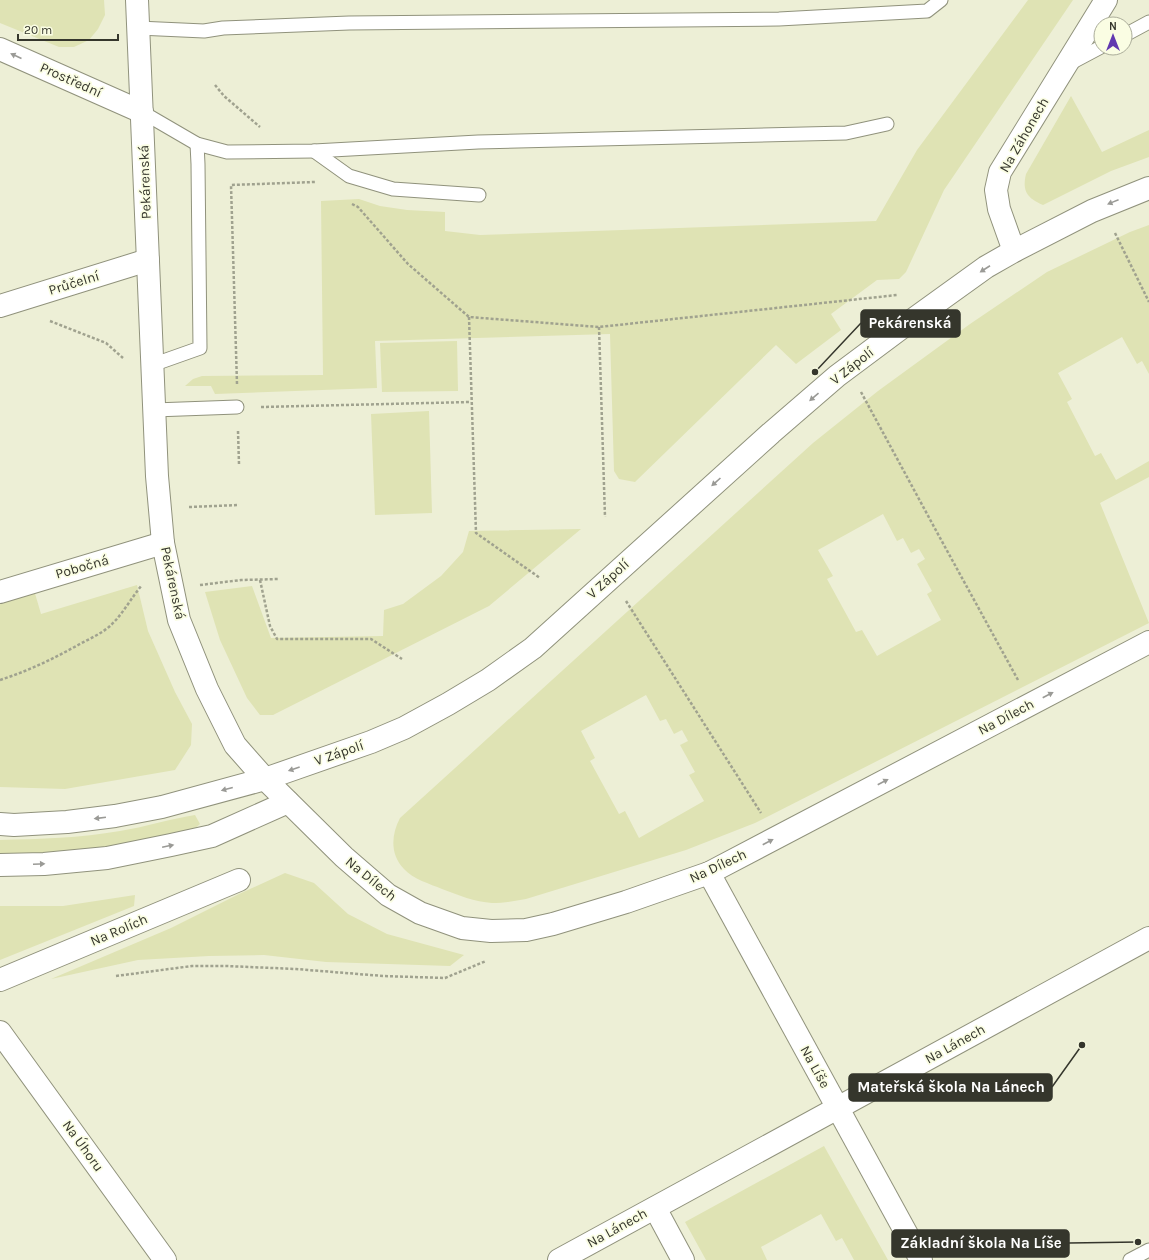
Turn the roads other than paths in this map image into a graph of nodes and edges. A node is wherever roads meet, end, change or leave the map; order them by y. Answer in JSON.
{"nodes":[{"id":1,"x":137,"y":0,"type":"edge"},
{"id":2,"x":941,"y":0,"type":"edge"},
{"id":3,"x":1106,"y":0,"type":"edge"},
{"id":4,"x":1149,"y":22,"type":"edge"},
{"id":5,"x":138,"y":28,"type":"junction"},
{"id":6,"x":1133,"y":31,"type":"edge"},
{"id":7,"x":0,"y":49,"type":"edge"},
{"id":8,"x":1093,"y":51,"type":"edge"},
{"id":9,"x":1064,"y":67,"type":"junction"},
{"id":10,"x":142,"y":112,"type":"junction"},
{"id":11,"x":887,"y":124,"type":"dead end"},
{"id":12,"x":197,"y":144,"type":"junction"},
{"id":13,"x":314,"y":151,"type":"junction"},
{"id":14,"x":1149,"y":188,"type":"edge"},
{"id":15,"x":479,"y":195,"type":"dead end"},
{"id":16,"x":1014,"y":251,"type":"junction"},
{"id":17,"x":148,"y":260,"type":"junction"},
{"id":18,"x":0,"y":306,"type":"edge"},
{"id":19,"x":152,"y":365,"type":"junction"},
{"id":20,"x":237,"y":408,"type":"road end"},
{"id":21,"x":154,"y":410,"type":"junction"},
{"id":22,"x":163,"y":543,"type":"junction"},
{"id":23,"x":0,"y":592,"type":"edge"},
{"id":24,"x":1149,"y":642,"type":"edge"},
{"id":25,"x":265,"y":779,"type":"junction"},
{"id":26,"x":288,"y":802,"type":"junction"},
{"id":27,"x":0,"y":824,"type":"edge"},
{"id":28,"x":0,"y":865,"type":"edge"},
{"id":29,"x":709,"y":873,"type":"junction"},
{"id":30,"x":238,"y":880,"type":"dead end"},
{"id":31,"x":1149,"y":938,"type":"edge"},
{"id":32,"x":0,"y":980,"type":"edge"},
{"id":33,"x":0,"y":1032,"type":"edge"},
{"id":34,"x":838,"y":1108,"type":"junction"},
{"id":35,"x":655,"y":1208,"type":"junction"},
{"id":36,"x":1149,"y":1250,"type":"edge"},
{"id":37,"x":165,"y":1260,"type":"edge"},
{"id":38,"x":559,"y":1260,"type":"edge"},
{"id":39,"x":683,"y":1260,"type":"edge"},
{"id":40,"x":921,"y":1260,"type":"edge"},
{"id":41,"x":1130,"y":1260,"type":"edge"}],
"edges":[{"from":1,"to":5,"type":"street","name":"Pekárenská"},
{"from":2,"to":5,"type":"lane"},
{"from":3,"to":9,"type":"street","name":"Na Záhonech"},
{"from":4,"to":6,"type":"lane"},
{"from":5,"to":10,"type":"street","name":"Pekárenská"},
{"from":10,"to":7,"type":"street","name":"Prostřední","one_way":true},
{"from":8,"to":9,"type":"lane"},
{"from":9,"to":16,"type":"street","name":"Na Záhonech"},
{"from":10,"to":12,"type":"lane"},
{"from":10,"to":17,"type":"street","name":"Pekárenská"},
{"from":11,"to":13,"type":"lane"},
{"from":12,"to":13,"type":"lane"},
{"from":12,"to":19,"type":"lane"},
{"from":13,"to":15,"type":"lane"},
{"from":14,"to":16,"type":"street","name":"V Zápolí","one_way":true},
{"from":16,"to":25,"type":"street","name":"V Zápolí","one_way":true},
{"from":17,"to":18,"type":"street","name":"Průčelní"},
{"from":17,"to":19,"type":"street","name":"Pekárenská"},
{"from":19,"to":21,"type":"street","name":"Pekárenská"},
{"from":20,"to":21,"type":"lane"},
{"from":21,"to":22,"type":"street","name":"Pekárenská"},
{"from":22,"to":23,"type":"street","name":"Pobočná"},
{"from":22,"to":25,"type":"street","name":"Pekárenská"},
{"from":29,"to":24,"type":"street","name":"Na Dílech","one_way":true},
{"from":25,"to":26,"type":"street","name":"Pekárenská"},
{"from":25,"to":27,"type":"street","name":"V Zápolí","one_way":true},
{"from":28,"to":26,"type":"street","one_way":true},
{"from":26,"to":29,"type":"street","name":"Na Dílech"},
{"from":29,"to":34,"type":"street","name":"Na Líše"},
{"from":30,"to":32,"type":"street","name":"Na Rolích"},
{"from":31,"to":34,"type":"street","name":"Na Lánech"},
{"from":33,"to":37,"type":"street","name":"Na Úhoru"},
{"from":34,"to":35,"type":"street","name":"Na Lánech"},
{"from":34,"to":40,"type":"street","name":"Na Líše"},
{"from":35,"to":38,"type":"street","name":"Na Lánech"},
{"from":35,"to":39,"type":"street","name":"Na Lánech"},
{"from":36,"to":41,"type":"lane"}]}
